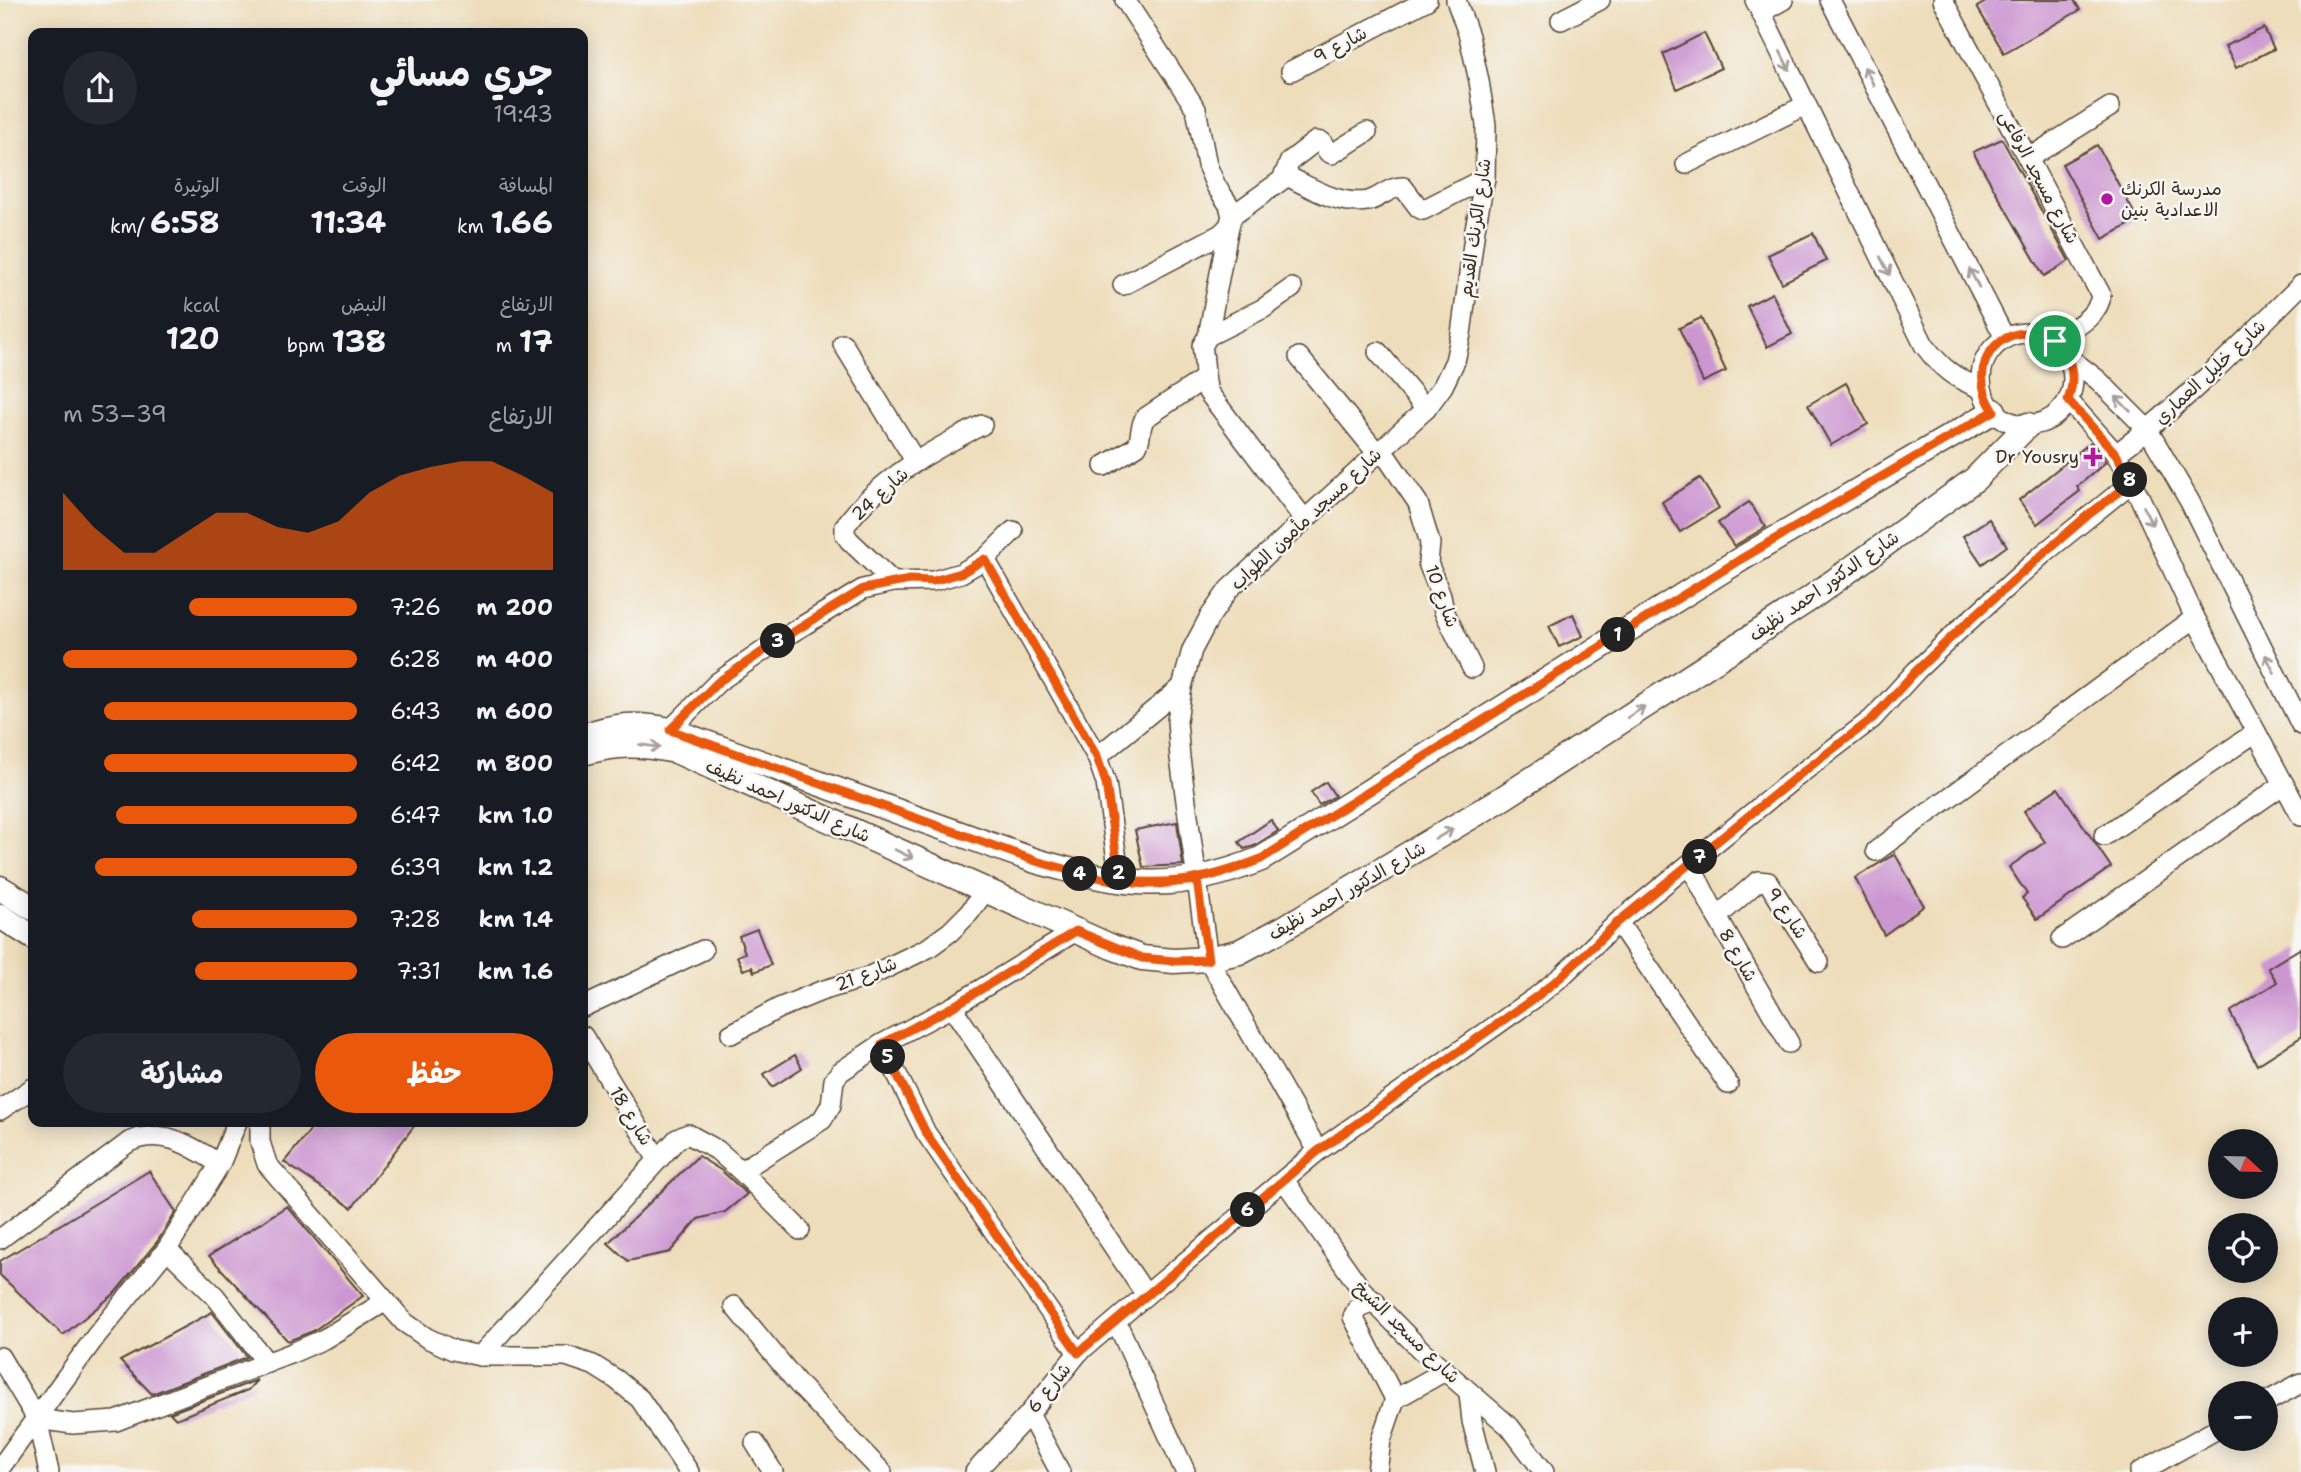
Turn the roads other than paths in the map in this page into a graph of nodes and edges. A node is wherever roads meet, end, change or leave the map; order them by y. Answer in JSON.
{"nodes":[{"id":1,"x":1125,"y":0,"type":"edge"},
{"id":2,"x":1427,"y":0,"type":"edge"},
{"id":3,"x":1456,"y":0,"type":"edge"},
{"id":4,"x":1600,"y":0,"type":"edge"},
{"id":5,"x":1783,"y":0,"type":"edge"},
{"id":6,"x":1829,"y":0,"type":"edge"},
{"id":7,"x":1943,"y":0,"type":"edge"},
{"id":8,"x":1758,"y":6,"type":"edge"},
{"id":9,"x":1561,"y":20,"type":"dead end"},
{"id":10,"x":1291,"y":71,"type":"dead end"},
{"id":11,"x":1806,"y":105,"type":"junction"},
{"id":12,"x":2109,"y":107,"type":"dead end"},
{"id":13,"x":1367,"y":132,"type":"dead end"},
{"id":14,"x":2029,"y":158,"type":"junction"},
{"id":15,"x":1686,"y":164,"type":"dead end"},
{"id":16,"x":1285,"y":175,"type":"junction"},
{"id":17,"x":1486,"y":178,"type":"junction"},
{"id":18,"x":1231,"y":221,"type":"junction"},
{"id":19,"x":1123,"y":285,"type":"dead end"},
{"id":20,"x":2301,"y":285,"type":"edge"},
{"id":21,"x":1292,"y":288,"type":"dead end"},
{"id":22,"x":1208,"y":336,"type":"junction"},
{"id":23,"x":2005,"y":338,"type":"junction"},
{"id":24,"x":2055,"y":341,"type":"junction"},
{"id":25,"x":843,"y":344,"type":"dead end"},
{"id":26,"x":1378,"y":352,"type":"dead end"},
{"id":27,"x":1299,"y":357,"type":"dead end"},
{"id":28,"x":2068,"y":357,"type":"junction"},
{"id":29,"x":1205,"y":378,"type":"junction"},
{"id":30,"x":1988,"y":400,"type":"junction"},
{"id":31,"x":2068,"y":400,"type":"junction"},
{"id":32,"x":1426,"y":409,"type":"junction"},
{"id":33,"x":982,"y":425,"type":"dead end"},
{"id":34,"x":2028,"y":425,"type":"junction"},
{"id":35,"x":2148,"y":430,"type":"junction"},
{"id":36,"x":1380,"y":452,"type":"junction"},
{"id":37,"x":2116,"y":454,"type":"junction"},
{"id":38,"x":916,"y":462,"type":"junction"},
{"id":39,"x":1104,"y":466,"type":"dead end"},
{"id":40,"x":2131,"y":483,"type":"junction"},
{"id":41,"x":1304,"y":519,"type":"junction"},
{"id":42,"x":1013,"y":531,"type":"dead end"},
{"id":43,"x":985,"y":559,"type":"junction"},
{"id":44,"x":892,"y":582,"type":"junction"},
{"id":45,"x":2195,"y":618,"type":"junction"},
{"id":46,"x":1472,"y":668,"type":"dead end"},
{"id":47,"x":1182,"y":687,"type":"junction"},
{"id":48,"x":2295,"y":697,"type":"edge"},
{"id":49,"x":2301,"y":725,"type":"edge"},
{"id":50,"x":670,"y":730,"type":"junction"},
{"id":51,"x":2256,"y":732,"type":"junction"},
{"id":52,"x":588,"y":734,"type":"edge"},
{"id":53,"x":588,"y":752,"type":"edge"},
{"id":54,"x":1097,"y":757,"type":"junction"},
{"id":55,"x":2284,"y":784,"type":"junction"},
{"id":56,"x":2301,"y":816,"type":"edge"},
{"id":57,"x":2104,"y":836,"type":"dead end"},
{"id":58,"x":1876,"y":851,"type":"dead end"},
{"id":59,"x":1689,"y":865,"type":"junction"},
{"id":60,"x":1197,"y":880,"type":"junction"},
{"id":61,"x":1120,"y":881,"type":"junction"},
{"id":62,"x":0,"y":888,"type":"edge"},
{"id":63,"x":985,"y":891,"type":"junction"},
{"id":64,"x":28,"y":905,"type":"edge"},
{"id":65,"x":0,"y":916,"type":"edge"},
{"id":66,"x":1717,"y":917,"type":"junction"},
{"id":67,"x":1618,"y":922,"type":"junction"},
{"id":68,"x":1076,"y":931,"type":"junction"},
{"id":69,"x":28,"y":934,"type":"edge"},
{"id":70,"x":2062,"y":939,"type":"dead end"},
{"id":71,"x":703,"y":950,"type":"dead end"},
{"id":72,"x":1208,"y":960,"type":"junction"},
{"id":73,"x":1819,"y":962,"type":"dead end"},
{"id":74,"x":588,"y":1005,"type":"edge"},
{"id":75,"x":952,"y":1007,"type":"junction"},
{"id":76,"x":731,"y":1034,"type":"dead end"},
{"id":77,"x":1789,"y":1043,"type":"dead end"},
{"id":78,"x":588,"y":1044,"type":"edge"},
{"id":79,"x":882,"y":1044,"type":"junction"},
{"id":80,"x":1728,"y":1083,"type":"dead end"},
{"id":81,"x":28,"y":1091,"type":"edge"},
{"id":82,"x":0,"y":1110,"type":"edge"},
{"id":83,"x":235,"y":1127,"type":"edge"},
{"id":84,"x":260,"y":1127,"type":"edge"},
{"id":85,"x":1318,"y":1151,"type":"junction"},
{"id":86,"x":658,"y":1160,"type":"junction"},
{"id":87,"x":220,"y":1164,"type":"junction"},
{"id":88,"x":741,"y":1171,"type":"junction"},
{"id":89,"x":1284,"y":1180,"type":"junction"},
{"id":90,"x":800,"y":1230,"type":"dead end"},
{"id":91,"x":0,"y":1239,"type":"edge"},
{"id":92,"x":167,"y":1250,"type":"junction"},
{"id":93,"x":1146,"y":1296,"type":"junction"},
{"id":94,"x":386,"y":1301,"type":"junction"},
{"id":95,"x":1375,"y":1301,"type":"junction"},
{"id":96,"x":734,"y":1306,"type":"dead end"},
{"id":97,"x":1116,"y":1321,"type":"junction"},
{"id":98,"x":1078,"y":1353,"type":"junction"},
{"id":99,"x":480,"y":1356,"type":"junction"},
{"id":100,"x":0,"y":1357,"type":"edge"},
{"id":101,"x":267,"y":1363,"type":"junction"},
{"id":102,"x":1445,"y":1371,"type":"junction"},
{"id":103,"x":2301,"y":1383,"type":"edge"},
{"id":104,"x":1469,"y":1393,"type":"junction"},
{"id":105,"x":2278,"y":1395,"type":"edge"},
{"id":106,"x":1395,"y":1399,"type":"junction"},
{"id":107,"x":1029,"y":1414,"type":"junction"},
{"id":108,"x":37,"y":1419,"type":"junction"},
{"id":109,"x":2208,"y":1434,"type":"edge"},
{"id":110,"x":755,"y":1443,"type":"dead end"},
{"id":111,"x":0,"y":1468,"type":"edge"},
{"id":112,"x":1185,"y":1471,"type":"edge"},
{"id":113,"x":49,"y":1472,"type":"edge"},
{"id":114,"x":689,"y":1472,"type":"edge"},
{"id":115,"x":773,"y":1472,"type":"edge"},
{"id":116,"x":882,"y":1472,"type":"edge"},
{"id":117,"x":975,"y":1472,"type":"edge"},
{"id":118,"x":1060,"y":1472,"type":"edge"},
{"id":119,"x":1377,"y":1472,"type":"edge"},
{"id":120,"x":1486,"y":1472,"type":"edge"},
{"id":121,"x":1544,"y":1472,"type":"edge"},
{"id":122,"x":2140,"y":1472,"type":"edge"}],
"edges":[{"from":1,"to":18,"type":"street"},
{"from":2,"to":10,"type":"street","name":"شارع 9"},
{"from":3,"to":17,"type":"street","name":"شارع الكرنك القديم"},
{"from":4,"to":9,"type":"street"},
{"from":5,"to":8,"type":"street"},
{"from":23,"to":6,"type":"street","one_way":true},
{"from":7,"to":14,"type":"street","name":"شارع مسجد الرفاعى"},
{"from":8,"to":11,"type":"street","one_way":true},
{"from":11,"to":15,"type":"street"},
{"from":11,"to":30,"type":"street","one_way":true},
{"from":12,"to":14,"type":"street"},
{"from":13,"to":16,"type":"street"},
{"from":14,"to":24,"type":"street","name":"شارع مسجد الرفاعى"},
{"from":16,"to":17,"type":"street"},
{"from":16,"to":18,"type":"street"},
{"from":17,"to":32,"type":"street","name":"شارع الكرنك القديم"},
{"from":18,"to":19,"type":"street"},
{"from":18,"to":22,"type":"street"},
{"from":20,"to":35,"type":"street","name":"شارع خليل العماري"},
{"from":21,"to":22,"type":"street"},
{"from":22,"to":29,"type":"street"},
{"from":23,"to":24,"type":"street"},
{"from":23,"to":30,"type":"street"},
{"from":24,"to":28,"type":"street"},
{"from":25,"to":38,"type":"street"},
{"from":26,"to":32,"type":"street"},
{"from":27,"to":36,"type":"street","name":"شارع 10"},
{"from":28,"to":31,"type":"street"},
{"from":35,"to":28,"type":"street","one_way":true},
{"from":29,"to":39,"type":"street"},
{"from":29,"to":41,"type":"street"},
{"from":30,"to":34,"type":"street"},
{"from":30,"to":60,"type":"main road","name":"شارع الدكتور احمد نظيف"},
{"from":31,"to":34,"type":"street"},
{"from":31,"to":37,"type":"street"},
{"from":32,"to":36,"type":"street","name":"شارع مسجد مأمون الطواب"},
{"from":33,"to":38,"type":"street","name":"شارع 24"},
{"from":72,"to":34,"type":"main road","name":"شارع الدكتور احمد نظيف","one_way":true},
{"from":35,"to":37,"type":"street","name":"شارع خليل العماري"},
{"from":48,"to":35,"type":"street","one_way":true},
{"from":36,"to":41,"type":"street","name":"شارع مسجد مأمون الطواب"},
{"from":36,"to":46,"type":"street","name":"شارع 10"},
{"from":37,"to":40,"type":"street"},
{"from":38,"to":44,"type":"street","name":"شارع 24"},
{"from":40,"to":45,"type":"street","one_way":true},
{"from":40,"to":59,"type":"street","name":"شارع 6"},
{"from":41,"to":47,"type":"street","name":"شارع مسجد مأمون الطواب"},
{"from":42,"to":43,"type":"street"},
{"from":43,"to":44,"type":"street"},
{"from":43,"to":54,"type":"street"},
{"from":44,"to":50,"type":"street"},
{"from":45,"to":51,"type":"street"},
{"from":45,"to":58,"type":"street"},
{"from":47,"to":54,"type":"street"},
{"from":47,"to":60,"type":"street","name":"شارع مسجد مأمون الطواب"},
{"from":48,"to":49,"type":"street"},
{"from":50,"to":52,"type":"main road","name":"شارع الدكتور احمد نظيف"},
{"from":50,"to":61,"type":"main road","name":"شارع الدكتور احمد نظيف"},
{"from":51,"to":55,"type":"street"},
{"from":51,"to":57,"type":"street"},
{"from":53,"to":63,"type":"main road","name":"شارع الدكتور احمد نظيف","one_way":true},
{"from":54,"to":61,"type":"street"},
{"from":55,"to":56,"type":"street"},
{"from":55,"to":70,"type":"street"},
{"from":59,"to":66,"type":"street","name":"شارع 8"},
{"from":59,"to":67,"type":"street","name":"شارع 6"},
{"from":60,"to":61,"type":"main road","name":"شارع الدكتور احمد نظيف"},
{"from":60,"to":72,"type":"street","name":"شارع مسجد مأمون الطواب"},
{"from":62,"to":64,"type":"main road"},
{"from":63,"to":68,"type":"main road","name":"شارع الدكتور احمد نظيف"},
{"from":63,"to":76,"type":"street","name":"شارع 21"},
{"from":65,"to":69,"type":"main road"},
{"from":66,"to":73,"type":"street","name":"شارع 9"},
{"from":66,"to":77,"type":"street","name":"شارع 8"},
{"from":67,"to":80,"type":"street"},
{"from":67,"to":85,"type":"street","name":"شارع 6"},
{"from":68,"to":72,"type":"main road","name":"شارع الدكتور احمد نظيف"},
{"from":68,"to":75,"type":"street"},
{"from":71,"to":74,"type":"street"},
{"from":72,"to":85,"type":"street","name":"شارع مسجد مأمون الطواب"},
{"from":75,"to":79,"type":"street"},
{"from":75,"to":93,"type":"street"},
{"from":78,"to":86,"type":"street","name":"شارع 18"},
{"from":79,"to":88,"type":"street"},
{"from":79,"to":98,"type":"street"},
{"from":81,"to":82,"type":"street"},
{"from":83,"to":87,"type":"street"},
{"from":84,"to":94,"type":"street"},
{"from":85,"to":89,"type":"street","name":"شارع 6"},
{"from":86,"to":88,"type":"street"},
{"from":86,"to":99,"type":"street"},
{"from":87,"to":91,"type":"street"},
{"from":87,"to":92,"type":"street"},
{"from":88,"to":90,"type":"street"},
{"from":89,"to":93,"type":"street","name":"شارع 6"},
{"from":89,"to":95,"type":"street","name":"شارع مسجد الشيخ"},
{"from":92,"to":101,"type":"street"},
{"from":92,"to":108,"type":"street"},
{"from":93,"to":97,"type":"street","name":"شارع 6"},
{"from":94,"to":99,"type":"street"},
{"from":94,"to":101,"type":"street"},
{"from":95,"to":102,"type":"street","name":"شارع مسجد الشيخ"},
{"from":95,"to":106,"type":"street"},
{"from":96,"to":116,"type":"street"},
{"from":97,"to":98,"type":"street","name":"شارع 6"},
{"from":97,"to":112,"type":"street"},
{"from":98,"to":107,"type":"street","name":"شارع 6"},
{"from":99,"to":114,"type":"street"},
{"from":100,"to":108,"type":"street"},
{"from":101,"to":108,"type":"street"},
{"from":102,"to":104,"type":"street","name":"شارع مسجد الشيخ"},
{"from":102,"to":106,"type":"street"},
{"from":103,"to":105,"type":"street"},
{"from":104,"to":120,"type":"street"},
{"from":104,"to":121,"type":"street","name":"شارع مسجد الشيخ"},
{"from":106,"to":119,"type":"street"},
{"from":107,"to":117,"type":"street","name":"شارع 6"},
{"from":107,"to":118,"type":"street"},
{"from":108,"to":111,"type":"street"},
{"from":108,"to":113,"type":"street"},
{"from":109,"to":122,"type":"street"},
{"from":110,"to":115,"type":"street"}]}
